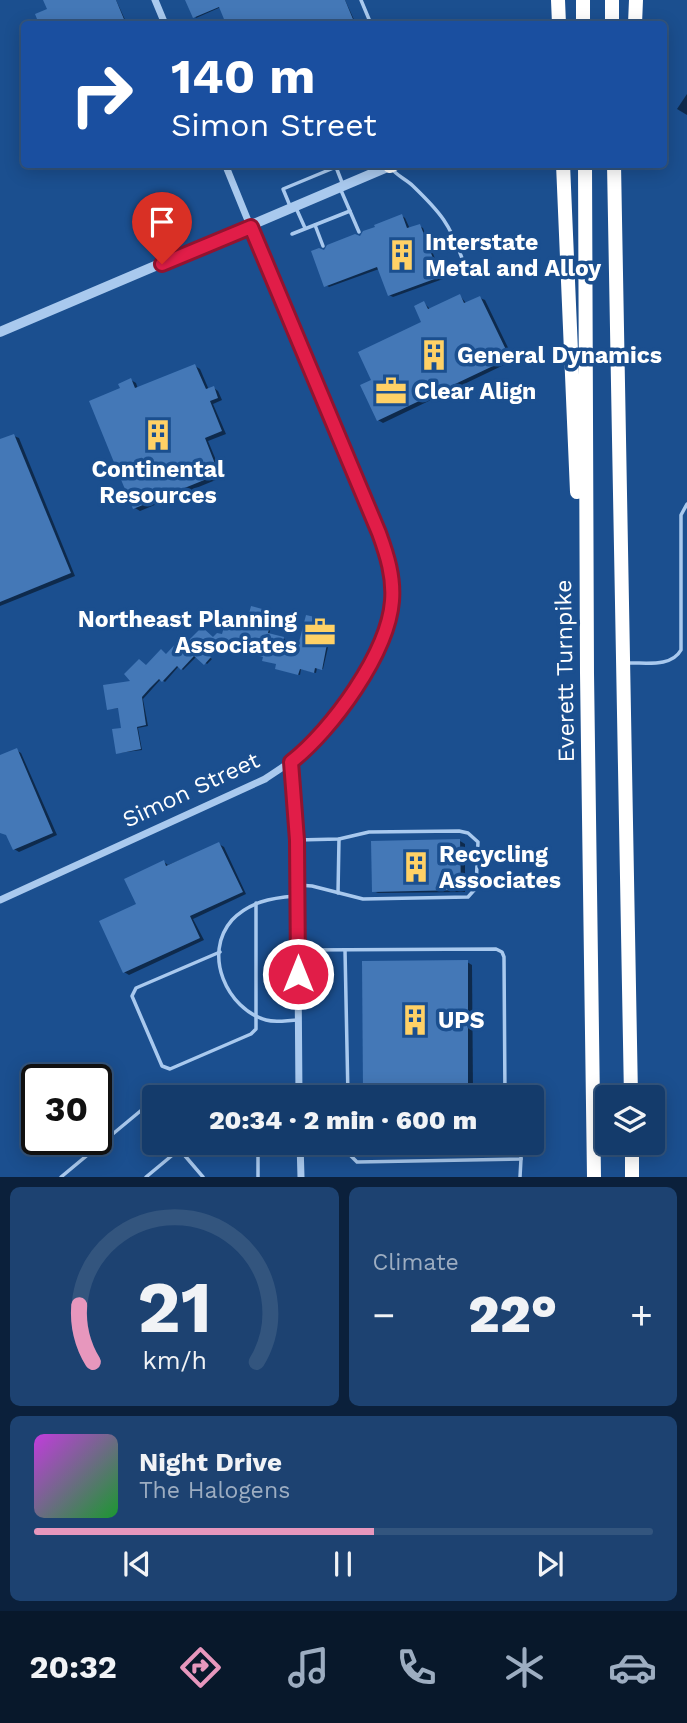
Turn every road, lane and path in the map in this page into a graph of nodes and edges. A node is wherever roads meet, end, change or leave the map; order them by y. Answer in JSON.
{"nodes":[{"id":1,"x":155,"y":0,"type":"edge"},
{"id":2,"x":361,"y":0,"type":"edge"},
{"id":3,"x":558,"y":0,"type":"edge"},
{"id":4,"x":583,"y":0,"type":"edge"},
{"id":5,"x":612,"y":0,"type":"edge"},
{"id":6,"x":636,"y":0,"type":"edge"},
{"id":7,"x":165,"y":21,"type":"edge"},
{"id":8,"x":370,"y":21,"type":"edge"},
{"id":9,"x":556,"y":21,"type":"edge"},
{"id":10,"x":583,"y":21,"type":"edge"},
{"id":11,"x":612,"y":21,"type":"edge"},
{"id":12,"x":635,"y":21,"type":"edge"},
{"id":13,"x":227,"y":168,"type":"edge"},
{"id":14,"x":334,"y":168,"type":"edge"},
{"id":15,"x":336,"y":168,"type":"edge"},
{"id":16,"x":393,"y":168,"type":"edge"},
{"id":17,"x":563,"y":168,"type":"edge"},
{"id":18,"x":584,"y":168,"type":"edge"},
{"id":19,"x":614,"y":168,"type":"edge"},
{"id":20,"x":623,"y":168,"type":"edge"},
{"id":21,"x":374,"y":169,"type":"edge"},
{"id":22,"x":342,"y":187,"type":"junction"},
{"id":23,"x":615,"y":189,"type":"junction"},
{"id":24,"x":294,"y":209,"type":"junction"},
{"id":25,"x":350,"y":211,"type":"junction"},
{"id":26,"x":315,"y":225,"type":"junction"},
{"id":27,"x":251,"y":227,"type":"junction"},
{"id":28,"x":305,"y":229,"type":"junction"},
{"id":29,"x":359,"y":232,"type":"dead end"},
{"id":30,"x":292,"y":234,"type":"dead end"},
{"id":31,"x":323,"y":246,"type":"dead end"},
{"id":32,"x":463,"y":261,"type":"dead end"},
{"id":33,"x":0,"y":332,"type":"edge"},
{"id":34,"x":687,"y":505,"type":"edge"},
{"id":35,"x":624,"y":663,"type":"junction"},
{"id":36,"x":587,"y":673,"type":"junction"},
{"id":37,"x":291,"y":762,"type":"junction"},
{"id":38,"x":338,"y":839,"type":"junction"},
{"id":39,"x":297,"y":840,"type":"junction"},
{"id":40,"x":298,"y":886,"type":"junction"},
{"id":41,"x":338,"y":894,"type":"junction"},
{"id":42,"x":298,"y":896,"type":"junction"},
{"id":43,"x":0,"y":900,"type":"edge"},
{"id":44,"x":256,"y":903,"type":"junction"},
{"id":45,"x":298,"y":950,"type":"junction"},
{"id":46,"x":345,"y":950,"type":"junction"},
{"id":47,"x":220,"y":952,"type":"junction"},
{"id":48,"x":257,"y":1016,"type":"junction"},
{"id":49,"x":298,"y":1020,"type":"junction"},
{"id":50,"x":299,"y":1085,"type":"edge"},
{"id":51,"x":348,"y":1085,"type":"edge"},
{"id":52,"x":505,"y":1085,"type":"edge"},
{"id":53,"x":631,"y":1085,"type":"edge"},
{"id":54,"x":142,"y":1110,"type":"edge"},
{"id":55,"x":172,"y":1155,"type":"edge"},
{"id":56,"x":184,"y":1155,"type":"edge"},
{"id":57,"x":258,"y":1155,"type":"edge"},
{"id":58,"x":300,"y":1155,"type":"edge"},
{"id":59,"x":350,"y":1155,"type":"edge"},
{"id":60,"x":521,"y":1155,"type":"edge"},
{"id":61,"x":632,"y":1155,"type":"edge"},
{"id":62,"x":521,"y":1159,"type":"junction"},
{"id":63,"x":61,"y":1177,"type":"edge"},
{"id":64,"x":146,"y":1177,"type":"edge"},
{"id":65,"x":203,"y":1177,"type":"edge"},
{"id":66,"x":258,"y":1177,"type":"edge"},
{"id":67,"x":301,"y":1177,"type":"edge"},
{"id":68,"x":520,"y":1177,"type":"edge"},
{"id":69,"x":594,"y":1177,"type":"edge"},
{"id":70,"x":632,"y":1177,"type":"edge"}],
"edges":[{"from":1,"to":7,"type":"street"},
{"from":2,"to":8,"type":"lane"},
{"from":3,"to":9,"type":"highway"},
{"from":4,"to":10,"type":"highway"},
{"from":5,"to":11,"type":"highway"},
{"from":6,"to":12,"type":"highway"},
{"from":13,"to":27,"type":"street","name":"Simon Street"},
{"from":14,"to":24,"type":"lane"},
{"from":15,"to":22,"type":"lane"},
{"from":16,"to":32,"type":"lane"},
{"from":17,"to":36,"type":"highway"},
{"from":18,"to":36,"type":"highway","name":"Everett Turnpike"},
{"from":19,"to":23,"type":"highway"},
{"from":20,"to":23,"type":"highway"},
{"from":21,"to":22,"type":"street"},
{"from":22,"to":24,"type":"street"},
{"from":22,"to":25,"type":"lane"},
{"from":23,"to":35,"type":"highway"},
{"from":24,"to":27,"type":"street"},
{"from":24,"to":28,"type":"lane"},
{"from":25,"to":26,"type":"lane"},
{"from":25,"to":29,"type":"lane"},
{"from":26,"to":28,"type":"lane"},
{"from":26,"to":31,"type":"lane"},
{"from":27,"to":33,"type":"street"},
{"from":27,"to":37,"type":"street","name":"Simon Street"},
{"from":28,"to":30,"type":"lane"},
{"from":34,"to":35,"type":"lane"},
{"from":35,"to":53,"type":"highway"},
{"from":36,"to":69,"type":"highway","name":"Everett Turnpike"},
{"from":37,"to":39,"type":"street"},
{"from":37,"to":43,"type":"street","name":"Simon Street"},
{"from":38,"to":39,"type":"lane"},
{"from":38,"to":41,"type":"lane"},
{"from":38,"to":41,"type":"lane"},
{"from":39,"to":40,"type":"street"},
{"from":40,"to":41,"type":"lane"},
{"from":40,"to":42,"type":"street"},
{"from":42,"to":44,"type":"lane"},
{"from":42,"to":45,"type":"street"},
{"from":44,"to":47,"type":"lane"},
{"from":44,"to":48,"type":"lane"},
{"from":45,"to":46,"type":"lane"},
{"from":45,"to":49,"type":"street"},
{"from":46,"to":51,"type":"lane"},
{"from":46,"to":52,"type":"lane"},
{"from":47,"to":48,"type":"lane"},
{"from":47,"to":48,"type":"lane"},
{"from":48,"to":49,"type":"lane"},
{"from":49,"to":50,"type":"street"},
{"from":54,"to":63,"type":"lane"},
{"from":55,"to":64,"type":"lane"},
{"from":56,"to":65,"type":"lane"},
{"from":57,"to":66,"type":"lane"},
{"from":58,"to":67,"type":"street"},
{"from":59,"to":62,"type":"lane"},
{"from":60,"to":62,"type":"lane"},
{"from":61,"to":70,"type":"highway"},
{"from":62,"to":68,"type":"lane"}]}
